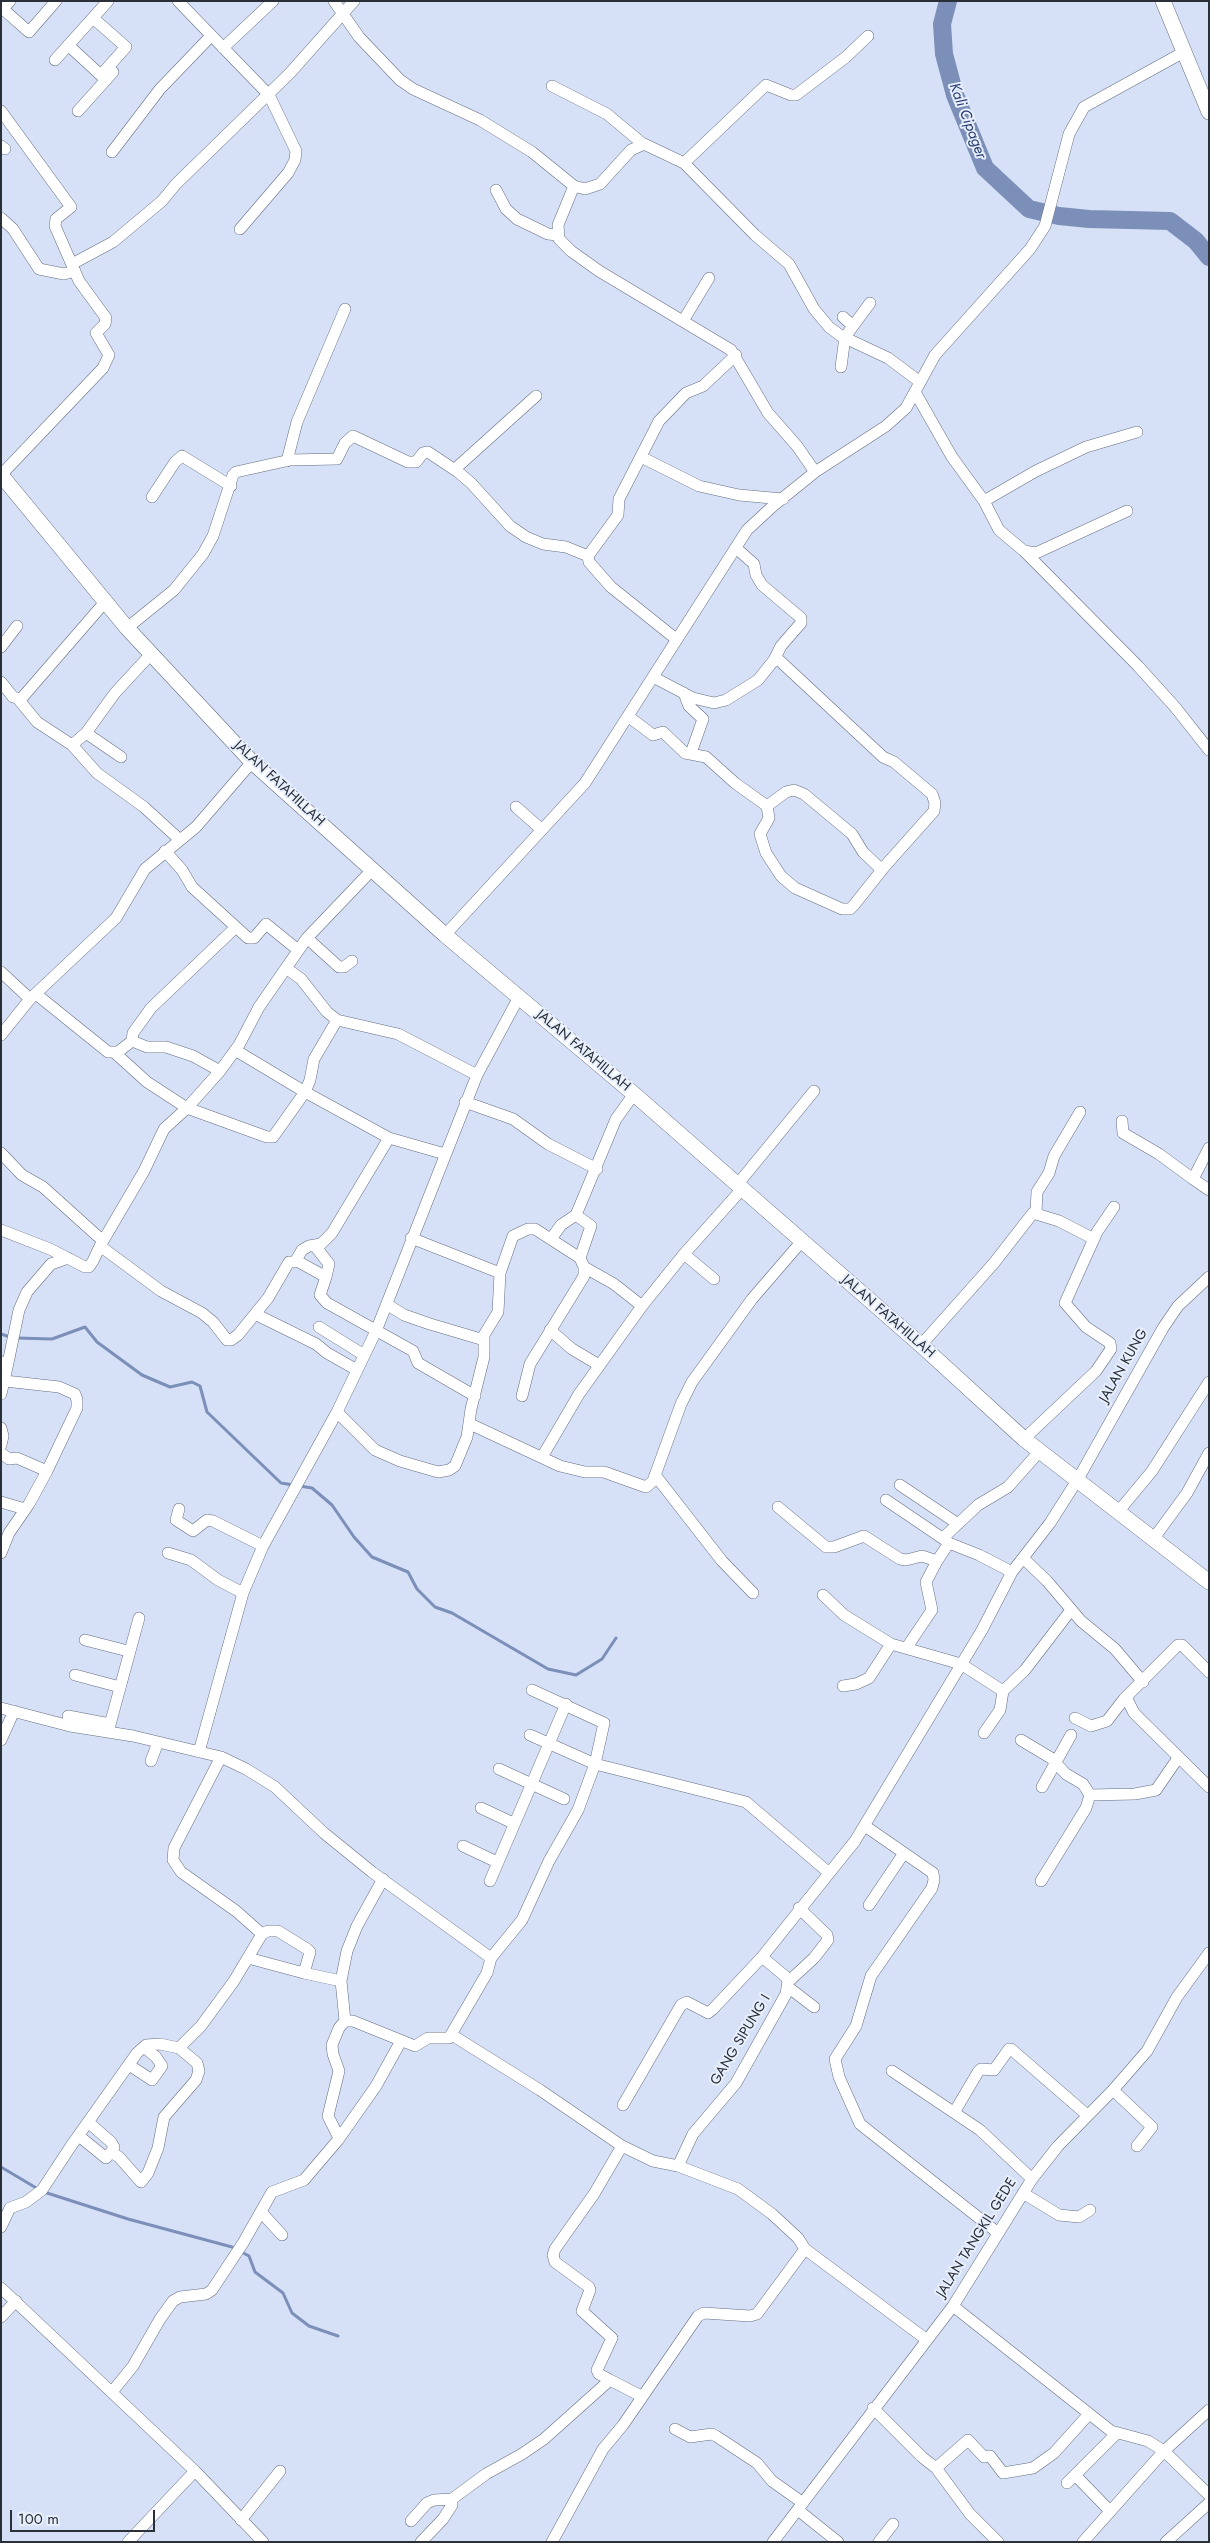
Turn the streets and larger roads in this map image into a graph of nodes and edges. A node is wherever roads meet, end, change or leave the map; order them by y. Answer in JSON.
{"nodes":[{"id":1,"x":10,"y":1,"type":"edge"},
{"id":2,"x":56,"y":1,"type":"edge"},
{"id":3,"x":108,"y":1,"type":"edge"},
{"id":4,"x":178,"y":1,"type":"edge"},
{"id":5,"x":273,"y":1,"type":"edge"},
{"id":6,"x":334,"y":1,"type":"edge"},
{"id":7,"x":354,"y":1,"type":"edge"},
{"id":8,"x":1162,"y":1,"type":"edge"},
{"id":9,"x":342,"y":12,"type":"junction"},
{"id":10,"x":93,"y":18,"type":"junction"},
{"id":11,"x":210,"y":36,"type":"junction"},
{"id":12,"x":868,"y":36,"type":"dead end"},
{"id":13,"x":68,"y":46,"type":"junction"},
{"id":14,"x":223,"y":48,"type":"junction"},
{"id":15,"x":1184,"y":52,"type":"junction"},
{"id":16,"x":55,"y":60,"type":"dead end"},
{"id":17,"x":105,"y":74,"type":"junction"},
{"id":18,"x":552,"y":86,"type":"dead end"},
{"id":19,"x":269,"y":95,"type":"junction"},
{"id":20,"x":1,"y":111,"type":"edge"},
{"id":21,"x":78,"y":111,"type":"dead end"},
{"id":22,"x":1209,"y":112,"type":"edge"},
{"id":23,"x":643,"y":144,"type":"junction"},
{"id":24,"x":112,"y":152,"type":"dead end"},
{"id":25,"x":684,"y":163,"type":"junction"},
{"id":26,"x":574,"y":186,"type":"junction"},
{"id":27,"x":496,"y":190,"type":"dead end"},
{"id":28,"x":1,"y":218,"type":"edge"},
{"id":29,"x":240,"y":229,"type":"dead end"},
{"id":30,"x":558,"y":235,"type":"junction"},
{"id":31,"x":74,"y":268,"type":"junction"},
{"id":32,"x":709,"y":278,"type":"dead end"},
{"id":33,"x":870,"y":303,"type":"dead end"},
{"id":34,"x":345,"y":309,"type":"dead end"},
{"id":35,"x":843,"y":317,"type":"dead end"},
{"id":36,"x":684,"y":320,"type":"junction"},
{"id":37,"x":853,"y":326,"type":"junction"},
{"id":38,"x":845,"y":337,"type":"junction"},
{"id":39,"x":736,"y":356,"type":"junction"},
{"id":40,"x":840,"y":367,"type":"dead end"},
{"id":41,"x":917,"y":387,"type":"junction"},
{"id":42,"x":536,"y":396,"type":"dead end"},
{"id":43,"x":1137,"y":432,"type":"dead end"},
{"id":44,"x":641,"y":457,"type":"junction"},
{"id":45,"x":287,"y":461,"type":"junction"},
{"id":46,"x":455,"y":469,"type":"junction"},
{"id":47,"x":815,"y":472,"type":"junction"},
{"id":48,"x":1,"y":475,"type":"edge"},
{"id":49,"x":231,"y":486,"type":"junction"},
{"id":50,"x":787,"y":496,"type":"junction"},
{"id":51,"x":152,"y":497,"type":"dead end"},
{"id":52,"x":984,"y":501,"type":"junction"},
{"id":53,"x":1127,"y":511,"type":"dead end"},
{"id":54,"x":736,"y":548,"type":"junction"},
{"id":55,"x":1024,"y":551,"type":"junction"},
{"id":56,"x":588,"y":556,"type":"junction"},
{"id":57,"x":104,"y":602,"type":"junction"},
{"id":58,"x":17,"y":626,"type":"dead end"},
{"id":59,"x":127,"y":628,"type":"junction"},
{"id":60,"x":676,"y":640,"type":"junction"},
{"id":61,"x":1,"y":647,"type":"edge"},
{"id":62,"x":151,"y":654,"type":"junction"},
{"id":63,"x":774,"y":660,"type":"junction"},
{"id":64,"x":653,"y":677,"type":"junction"},
{"id":65,"x":1,"y":682,"type":"edge"},
{"id":66,"x":684,"y":693,"type":"junction"},
{"id":67,"x":19,"y":700,"type":"junction"},
{"id":68,"x":629,"y":717,"type":"junction"},
{"id":69,"x":86,"y":733,"type":"junction"},
{"id":70,"x":72,"y":745,"type":"junction"},
{"id":71,"x":1209,"y":750,"type":"edge"},
{"id":72,"x":691,"y":752,"type":"junction"},
{"id":73,"x":122,"y":757,"type":"dead end"},
{"id":74,"x":252,"y":762,"type":"junction"},
{"id":75,"x":767,"y":806,"type":"junction"},
{"id":76,"x":516,"y":807,"type":"dead end"},
{"id":77,"x":541,"y":829,"type":"junction"},
{"id":78,"x":180,"y":840,"type":"junction"},
{"id":79,"x":165,"y":851,"type":"junction"},
{"id":80,"x":372,"y":870,"type":"junction"},
{"id":81,"x":882,"y":870,"type":"junction"},
{"id":82,"x":236,"y":927,"type":"junction"},
{"id":83,"x":445,"y":936,"type":"junction"},
{"id":84,"x":307,"y":938,"type":"junction"},
{"id":85,"x":298,"y":950,"type":"junction"},
{"id":86,"x":352,"y":961,"type":"dead end"},
{"id":87,"x":286,"y":968,"type":"junction"},
{"id":88,"x":1,"y":972,"type":"edge"},
{"id":89,"x":33,"y":996,"type":"junction"},
{"id":90,"x":519,"y":997,"type":"junction"},
{"id":91,"x":337,"y":1020,"type":"junction"},
{"id":92,"x":1,"y":1036,"type":"edge"},
{"id":93,"x":132,"y":1040,"type":"junction"},
{"id":94,"x":235,"y":1050,"type":"junction"},
{"id":95,"x":115,"y":1053,"type":"junction"},
{"id":96,"x":220,"y":1071,"type":"junction"},
{"id":97,"x":477,"y":1075,"type":"junction"},
{"id":98,"x":814,"y":1091,"type":"dead end"},
{"id":99,"x":305,"y":1092,"type":"junction"},
{"id":100,"x":634,"y":1094,"type":"junction"},
{"id":101,"x":465,"y":1102,"type":"junction"},
{"id":102,"x":187,"y":1108,"type":"junction"},
{"id":103,"x":1080,"y":1112,"type":"dead end"},
{"id":104,"x":1122,"y":1121,"type":"dead end"},
{"id":105,"x":390,"y":1138,"type":"junction"},
{"id":106,"x":1209,"y":1148,"type":"edge"},
{"id":107,"x":1,"y":1153,"type":"edge"},
{"id":108,"x":445,"y":1154,"type":"junction"},
{"id":109,"x":597,"y":1169,"type":"junction"},
{"id":110,"x":1193,"y":1179,"type":"junction"},
{"id":111,"x":739,"y":1187,"type":"junction"},
{"id":112,"x":1209,"y":1190,"type":"edge"},
{"id":113,"x":1114,"y":1207,"type":"dead end"},
{"id":114,"x":1036,"y":1213,"type":"junction"},
{"id":115,"x":576,"y":1215,"type":"junction"},
{"id":116,"x":1,"y":1230,"type":"edge"},
{"id":117,"x":411,"y":1238,"type":"junction"},
{"id":118,"x":551,"y":1239,"type":"junction"},
{"id":119,"x":1094,"y":1239,"type":"junction"},
{"id":120,"x":802,"y":1241,"type":"junction"},
{"id":121,"x":102,"y":1243,"type":"junction"},
{"id":122,"x":315,"y":1246,"type":"junction"},
{"id":123,"x":684,"y":1254,"type":"junction"},
{"id":124,"x":68,"y":1258,"type":"junction"},
{"id":125,"x":297,"y":1261,"type":"junction"},
{"id":126,"x":582,"y":1262,"type":"junction"},
{"id":127,"x":500,"y":1273,"type":"junction"},
{"id":128,"x":1209,"y":1276,"type":"edge"},
{"id":129,"x":326,"y":1277,"type":"junction"},
{"id":130,"x":714,"y":1279,"type":"dead end"},
{"id":131,"x":388,"y":1305,"type":"junction"},
{"id":132,"x":642,"y":1306,"type":"junction"},
{"id":133,"x":255,"y":1314,"type":"junction"},
{"id":134,"x":319,"y":1326,"type":"dead end"},
{"id":135,"x":550,"y":1330,"type":"junction"},
{"id":136,"x":376,"y":1331,"type":"junction"},
{"id":137,"x":484,"y":1340,"type":"junction"},
{"id":138,"x":921,"y":1346,"type":"junction"},
{"id":139,"x":364,"y":1355,"type":"junction"},
{"id":140,"x":4,"y":1362,"type":"edge"},
{"id":141,"x":599,"y":1365,"type":"junction"},
{"id":142,"x":357,"y":1370,"type":"junction"},
{"id":143,"x":5,"y":1381,"type":"junction"},
{"id":144,"x":1209,"y":1382,"type":"edge"},
{"id":145,"x":1,"y":1394,"type":"edge"},
{"id":146,"x":475,"y":1396,"type":"junction"},
{"id":147,"x":522,"y":1396,"type":"dead end"},
{"id":148,"x":337,"y":1412,"type":"junction"},
{"id":149,"x":470,"y":1424,"type":"junction"},
{"id":150,"x":1,"y":1428,"type":"edge"},
{"id":151,"x":1024,"y":1439,"type":"junction"},
{"id":152,"x":1,"y":1445,"type":"edge"},
{"id":153,"x":1039,"y":1452,"type":"junction"},
{"id":154,"x":1209,"y":1453,"type":"edge"},
{"id":155,"x":542,"y":1457,"type":"junction"},
{"id":156,"x":3,"y":1459,"type":"edge"},
{"id":157,"x":47,"y":1471,"type":"junction"},
{"id":158,"x":655,"y":1475,"type":"junction"},
{"id":159,"x":1078,"y":1479,"type":"junction"},
{"id":160,"x":900,"y":1485,"type":"dead end"},
{"id":161,"x":886,"y":1500,"type":"dead end"},
{"id":162,"x":1,"y":1502,"type":"edge"},
{"id":163,"x":778,"y":1507,"type":"dead end"},
{"id":164,"x":25,"y":1509,"type":"junction"},
{"id":165,"x":179,"y":1509,"type":"dead end"},
{"id":166,"x":1118,"y":1512,"type":"junction"},
{"id":167,"x":958,"y":1524,"type":"junction"},
{"id":168,"x":1154,"y":1538,"type":"junction"},
{"id":169,"x":946,"y":1541,"type":"junction"},
{"id":170,"x":263,"y":1546,"type":"junction"},
{"id":171,"x":1,"y":1553,"type":"edge"},
{"id":172,"x":168,"y":1553,"type":"dead end"},
{"id":173,"x":1023,"y":1558,"type":"junction"},
{"id":174,"x":938,"y":1561,"type":"junction"},
{"id":175,"x":1012,"y":1572,"type":"junction"},
{"id":176,"x":1209,"y":1582,"type":"edge"},
{"id":177,"x":243,"y":1593,"type":"junction"},
{"id":178,"x":753,"y":1593,"type":"dead end"},
{"id":179,"x":823,"y":1595,"type":"dead end"},
{"id":180,"x":1072,"y":1610,"type":"junction"},
{"id":181,"x":138,"y":1618,"type":"dead end"},
{"id":182,"x":85,"y":1640,"type":"dead end"},
{"id":183,"x":891,"y":1644,"type":"junction"},
{"id":184,"x":907,"y":1647,"type":"junction"},
{"id":185,"x":128,"y":1651,"type":"junction"},
{"id":186,"x":961,"y":1664,"type":"junction"},
{"id":187,"x":1209,"y":1672,"type":"edge"},
{"id":188,"x":75,"y":1675,"type":"dead end"},
{"id":189,"x":1143,"y":1682,"type":"junction"},
{"id":190,"x":843,"y":1686,"type":"dead end"},
{"id":191,"x":120,"y":1687,"type":"junction"},
{"id":192,"x":532,"y":1690,"type":"dead end"},
{"id":193,"x":1003,"y":1691,"type":"junction"},
{"id":194,"x":1126,"y":1697,"type":"junction"},
{"id":195,"x":566,"y":1704,"type":"junction"},
{"id":196,"x":1,"y":1708,"type":"edge"},
{"id":197,"x":14,"y":1711,"type":"junction"},
{"id":198,"x":68,"y":1716,"type":"dead end"},
{"id":199,"x":1075,"y":1718,"type":"dead end"},
{"id":200,"x":109,"y":1728,"type":"junction"},
{"id":201,"x":984,"y":1733,"type":"dead end"},
{"id":202,"x":530,"y":1735,"type":"dead end"},
{"id":203,"x":1071,"y":1735,"type":"dead end"},
{"id":204,"x":1,"y":1740,"type":"edge"},
{"id":205,"x":1020,"y":1740,"type":"dead end"},
{"id":206,"x":158,"y":1742,"type":"junction"},
{"id":207,"x":550,"y":1744,"type":"junction"},
{"id":208,"x":199,"y":1752,"type":"junction"},
{"id":209,"x":221,"y":1757,"type":"junction"},
{"id":210,"x":1178,"y":1758,"type":"junction"},
{"id":211,"x":151,"y":1762,"type":"dead end"},
{"id":212,"x":1057,"y":1763,"type":"junction"},
{"id":213,"x":594,"y":1764,"type":"junction"},
{"id":214,"x":499,"y":1769,"type":"dead end"},
{"id":215,"x":1207,"y":1781,"type":"edge"},
{"id":216,"x":533,"y":1784,"type":"junction"},
{"id":217,"x":1042,"y":1787,"type":"dead end"},
{"id":218,"x":1090,"y":1795,"type":"junction"},
{"id":219,"x":564,"y":1799,"type":"dead end"},
{"id":220,"x":481,"y":1808,"type":"dead end"},
{"id":221,"x":513,"y":1823,"type":"junction"},
{"id":222,"x":865,"y":1826,"type":"junction"},
{"id":223,"x":463,"y":1846,"type":"dead end"},
{"id":224,"x":904,"y":1853,"type":"junction"},
{"id":225,"x":496,"y":1862,"type":"junction"},
{"id":226,"x":828,"y":1872,"type":"junction"},
{"id":227,"x":383,"y":1879,"type":"junction"},
{"id":228,"x":490,"y":1881,"type":"dead end"},
{"id":229,"x":1041,"y":1881,"type":"dead end"},
{"id":230,"x":869,"y":1905,"type":"dead end"},
{"id":231,"x":799,"y":1908,"type":"junction"},
{"id":232,"x":262,"y":1934,"type":"junction"},
{"id":233,"x":1208,"y":1956,"type":"edge"},
{"id":234,"x":762,"y":1957,"type":"junction"},
{"id":235,"x":248,"y":1958,"type":"junction"},
{"id":236,"x":492,"y":1958,"type":"junction"},
{"id":237,"x":304,"y":1973,"type":"junction"},
{"id":238,"x":341,"y":1981,"type":"junction"},
{"id":239,"x":788,"y":1984,"type":"junction"},
{"id":240,"x":814,"y":2007,"type":"dead end"},
{"id":241,"x":345,"y":2021,"type":"junction"},
{"id":242,"x":452,"y":2035,"type":"junction"},
{"id":243,"x":401,"y":2041,"type":"junction"},
{"id":244,"x":144,"y":2047,"type":"junction"},
{"id":245,"x":179,"y":2048,"type":"junction"},
{"id":246,"x":129,"y":2064,"type":"junction"},
{"id":247,"x":892,"y":2071,"type":"dead end"},
{"id":248,"x":1113,"y":2090,"type":"junction"},
{"id":249,"x":623,"y":2105,"type":"dead end"},
{"id":250,"x":955,"y":2111,"type":"junction"},
{"id":251,"x":1086,"y":2114,"type":"junction"},
{"id":252,"x":88,"y":2122,"type":"junction"},
{"id":253,"x":79,"y":2136,"type":"junction"},
{"id":254,"x":339,"y":2138,"type":"junction"},
{"id":255,"x":622,"y":2146,"type":"junction"},
{"id":256,"x":1137,"y":2146,"type":"dead end"},
{"id":257,"x":112,"y":2152,"type":"junction"},
{"id":258,"x":678,"y":2166,"type":"junction"},
{"id":259,"x":1032,"y":2179,"type":"junction"},
{"id":260,"x":1023,"y":2193,"type":"junction"},
{"id":261,"x":1090,"y":2210,"type":"dead end"},
{"id":262,"x":261,"y":2212,"type":"junction"},
{"id":263,"x":1,"y":2226,"type":"edge"},
{"id":264,"x":998,"y":2233,"type":"junction"},
{"id":265,"x":282,"y":2235,"type":"dead end"},
{"id":266,"x":805,"y":2249,"type":"junction"},
{"id":267,"x":1,"y":2288,"type":"edge"},
{"id":268,"x":16,"y":2301,"type":"junction"},
{"id":269,"x":953,"y":2306,"type":"junction"},
{"id":270,"x":1,"y":2317,"type":"edge"},
{"id":271,"x":927,"y":2340,"type":"junction"},
{"id":272,"x":610,"y":2380,"type":"junction"},
{"id":273,"x":112,"y":2392,"type":"junction"},
{"id":274,"x":642,"y":2396,"type":"junction"},
{"id":275,"x":874,"y":2408,"type":"junction"},
{"id":276,"x":1209,"y":2410,"type":"edge"},
{"id":277,"x":1089,"y":2414,"type":"junction"},
{"id":278,"x":675,"y":2429,"type":"dead end"},
{"id":279,"x":1116,"y":2434,"type":"junction"},
{"id":280,"x":1164,"y":2451,"type":"junction"},
{"id":281,"x":936,"y":2468,"type":"junction"},
{"id":282,"x":195,"y":2471,"type":"junction"},
{"id":283,"x":280,"y":2471,"type":"dead end"},
{"id":284,"x":1209,"y":2494,"type":"edge"},
{"id":285,"x":452,"y":2499,"type":"junction"},
{"id":286,"x":1209,"y":2503,"type":"edge"},
{"id":287,"x":801,"y":2506,"type":"junction"},
{"id":288,"x":1110,"y":2511,"type":"junction"},
{"id":289,"x":241,"y":2520,"type":"junction"},
{"id":290,"x":411,"y":2521,"type":"dead end"},
{"id":291,"x":893,"y":2524,"type":"dead end"},
{"id":292,"x":128,"y":2542,"type":"edge"},
{"id":293,"x":263,"y":2542,"type":"edge"},
{"id":294,"x":421,"y":2542,"type":"edge"},
{"id":295,"x":552,"y":2542,"type":"edge"},
{"id":296,"x":774,"y":2542,"type":"edge"},
{"id":297,"x":838,"y":2542,"type":"edge"},
{"id":298,"x":879,"y":2542,"type":"edge"},
{"id":299,"x":998,"y":2542,"type":"edge"},
{"id":300,"x":1083,"y":2542,"type":"edge"},
{"id":301,"x":1166,"y":2542,"type":"edge"}],
"edges":[{"from":1,"to":2,"type":"street"},
{"from":3,"to":10,"type":"street"},
{"from":4,"to":11,"type":"street"},
{"from":5,"to":14,"type":"street"},
{"from":6,"to":9,"type":"street"},
{"from":7,"to":9,"type":"street"},
{"from":8,"to":15,"type":"street"},
{"from":9,"to":19,"type":"street"},
{"from":9,"to":26,"type":"street"},
{"from":10,"to":13,"type":"street"},
{"from":10,"to":17,"type":"street"},
{"from":11,"to":14,"type":"street"},
{"from":11,"to":24,"type":"street"},
{"from":12,"to":25,"type":"street"},
{"from":13,"to":16,"type":"street"},
{"from":13,"to":17,"type":"street"},
{"from":14,"to":19,"type":"street"},
{"from":15,"to":22,"type":"street"},
{"from":15,"to":41,"type":"street"},
{"from":17,"to":21,"type":"street"},
{"from":18,"to":23,"type":"street"},
{"from":19,"to":29,"type":"street"},
{"from":19,"to":31,"type":"street"},
{"from":20,"to":31,"type":"street"},
{"from":23,"to":25,"type":"street"},
{"from":23,"to":26,"type":"street"},
{"from":25,"to":38,"type":"street"},
{"from":26,"to":30,"type":"street"},
{"from":27,"to":30,"type":"street"},
{"from":28,"to":31,"type":"street"},
{"from":30,"to":36,"type":"street"},
{"from":31,"to":48,"type":"street"},
{"from":32,"to":36,"type":"street"},
{"from":33,"to":37,"type":"street"},
{"from":34,"to":45,"type":"street"},
{"from":35,"to":37,"type":"street"},
{"from":36,"to":39,"type":"street"},
{"from":37,"to":38,"type":"street"},
{"from":38,"to":40,"type":"street"},
{"from":38,"to":41,"type":"street"},
{"from":39,"to":44,"type":"street"},
{"from":39,"to":47,"type":"street"},
{"from":41,"to":47,"type":"street"},
{"from":41,"to":52,"type":"street"},
{"from":42,"to":46,"type":"street"},
{"from":43,"to":52,"type":"street"},
{"from":44,"to":50,"type":"street"},
{"from":44,"to":56,"type":"street"},
{"from":45,"to":46,"type":"street"},
{"from":45,"to":49,"type":"street"},
{"from":46,"to":56,"type":"street"},
{"from":47,"to":50,"type":"street"},
{"from":48,"to":57,"type":"street","name":"JALAN FATAHILLAH"},
{"from":49,"to":51,"type":"street"},
{"from":49,"to":59,"type":"street"},
{"from":50,"to":54,"type":"street"},
{"from":52,"to":55,"type":"street"},
{"from":53,"to":55,"type":"street"},
{"from":54,"to":60,"type":"street"},
{"from":54,"to":63,"type":"street"},
{"from":55,"to":71,"type":"street"},
{"from":56,"to":60,"type":"street"},
{"from":57,"to":59,"type":"street","name":"JALAN FATAHILLAH"},
{"from":57,"to":67,"type":"street"},
{"from":58,"to":61,"type":"street"},
{"from":59,"to":62,"type":"street","name":"JALAN FATAHILLAH"},
{"from":60,"to":64,"type":"street"},
{"from":62,"to":69,"type":"street"},
{"from":62,"to":74,"type":"street","name":"JALAN FATAHILLAH"},
{"from":63,"to":66,"type":"street"},
{"from":63,"to":81,"type":"street"},
{"from":64,"to":66,"type":"street"},
{"from":64,"to":68,"type":"street"},
{"from":65,"to":67,"type":"street"},
{"from":66,"to":72,"type":"street"},
{"from":67,"to":70,"type":"street"},
{"from":68,"to":72,"type":"street"},
{"from":68,"to":77,"type":"street"},
{"from":69,"to":70,"type":"street"},
{"from":69,"to":73,"type":"street"},
{"from":70,"to":78,"type":"street"},
{"from":72,"to":75,"type":"street"},
{"from":74,"to":78,"type":"street"},
{"from":74,"to":80,"type":"street","name":"JALAN FATAHILLAH"},
{"from":75,"to":81,"type":"street"},
{"from":75,"to":81,"type":"street"},
{"from":76,"to":77,"type":"street"},
{"from":77,"to":83,"type":"street"},
{"from":78,"to":79,"type":"street"},
{"from":79,"to":82,"type":"street"},
{"from":79,"to":89,"type":"street"},
{"from":80,"to":83,"type":"street","name":"JALAN FATAHILLAH"},
{"from":80,"to":84,"type":"street"},
{"from":82,"to":85,"type":"street"},
{"from":82,"to":93,"type":"street"},
{"from":83,"to":90,"type":"street","name":"JALAN FATAHILLAH"},
{"from":84,"to":85,"type":"street"},
{"from":84,"to":86,"type":"street"},
{"from":85,"to":87,"type":"street"},
{"from":87,"to":91,"type":"street"},
{"from":87,"to":94,"type":"street"},
{"from":88,"to":89,"type":"street"},
{"from":89,"to":92,"type":"street"},
{"from":89,"to":95,"type":"street"},
{"from":90,"to":97,"type":"street"},
{"from":90,"to":100,"type":"street","name":"JALAN FATAHILLAH"},
{"from":91,"to":97,"type":"street"},
{"from":91,"to":99,"type":"street"},
{"from":93,"to":95,"type":"street"},
{"from":93,"to":96,"type":"street"},
{"from":94,"to":96,"type":"street"},
{"from":94,"to":99,"type":"street"},
{"from":95,"to":102,"type":"street"},
{"from":96,"to":102,"type":"street"},
{"from":97,"to":101,"type":"street"},
{"from":98,"to":111,"type":"street"},
{"from":99,"to":102,"type":"street"},
{"from":99,"to":105,"type":"street"},
{"from":100,"to":109,"type":"street"},
{"from":100,"to":111,"type":"street","name":"JALAN FATAHILLAH"},
{"from":101,"to":108,"type":"street"},
{"from":101,"to":109,"type":"street"},
{"from":102,"to":121,"type":"street"},
{"from":103,"to":114,"type":"street"},
{"from":104,"to":110,"type":"street"},
{"from":105,"to":108,"type":"street"},
{"from":105,"to":122,"type":"street"},
{"from":106,"to":110,"type":"street"},
{"from":107,"to":121,"type":"street"},
{"from":108,"to":117,"type":"street"},
{"from":109,"to":115,"type":"street"},
{"from":110,"to":112,"type":"street"},
{"from":111,"to":120,"type":"street","name":"JALAN FATAHILLAH"},
{"from":111,"to":123,"type":"street"},
{"from":113,"to":119,"type":"street"},
{"from":114,"to":119,"type":"street"},
{"from":114,"to":138,"type":"street"},
{"from":115,"to":118,"type":"street"},
{"from":115,"to":126,"type":"street"},
{"from":116,"to":124,"type":"street"},
{"from":117,"to":127,"type":"street"},
{"from":117,"to":131,"type":"street"},
{"from":118,"to":126,"type":"street"},
{"from":118,"to":127,"type":"street"},
{"from":119,"to":151,"type":"street"},
{"from":120,"to":138,"type":"street","name":"JALAN FATAHILLAH"},
{"from":120,"to":158,"type":"street"},
{"from":121,"to":124,"type":"street"},
{"from":121,"to":133,"type":"street"},
{"from":122,"to":125,"type":"street"},
{"from":122,"to":129,"type":"street"},
{"from":123,"to":130,"type":"street"},
{"from":123,"to":132,"type":"street"},
{"from":124,"to":140,"type":"street"},
{"from":125,"to":129,"type":"street"},
{"from":125,"to":133,"type":"street"},
{"from":126,"to":132,"type":"street"},
{"from":126,"to":135,"type":"street"},
{"from":127,"to":137,"type":"street"},
{"from":128,"to":159,"type":"street","name":"JALAN KUNG"},
{"from":129,"to":136,"type":"street"},
{"from":131,"to":136,"type":"street"},
{"from":131,"to":137,"type":"street"},
{"from":132,"to":141,"type":"street"},
{"from":133,"to":142,"type":"street"},
{"from":134,"to":139,"type":"street"},
{"from":135,"to":141,"type":"street"},
{"from":135,"to":147,"type":"street"},
{"from":136,"to":139,"type":"street"},
{"from":136,"to":146,"type":"street"},
{"from":137,"to":146,"type":"street"},
{"from":138,"to":151,"type":"street","name":"JALAN FATAHILLAH"},
{"from":139,"to":142,"type":"street"},
{"from":140,"to":143,"type":"street"},
{"from":141,"to":155,"type":"street"},
{"from":142,"to":148,"type":"street"},
{"from":143,"to":145,"type":"street"},
{"from":143,"to":157,"type":"street"},
{"from":144,"to":166,"type":"street"},
{"from":146,"to":149,"type":"street"},
{"from":148,"to":149,"type":"street"},
{"from":148,"to":170,"type":"street"},
{"from":149,"to":155,"type":"street"},
{"from":150,"to":152,"type":"street"},
{"from":151,"to":153,"type":"street","name":"JALAN FATAHILLAH"},
{"from":153,"to":159,"type":"street","name":"JALAN FATAHILLAH"},
{"from":153,"to":167,"type":"street"},
{"from":154,"to":168,"type":"street"},
{"from":155,"to":158,"type":"street"},
{"from":156,"to":157,"type":"street"},
{"from":157,"to":164,"type":"street"},
{"from":158,"to":178,"type":"street"},
{"from":159,"to":166,"type":"street","name":"JALAN FATAHILLAH"},
{"from":159,"to":173,"type":"street","name":"JALAN KUNG"},
{"from":160,"to":167,"type":"street"},
{"from":161,"to":169,"type":"street"},
{"from":162,"to":164,"type":"street"},
{"from":163,"to":174,"type":"street"},
{"from":164,"to":171,"type":"street"},
{"from":165,"to":170,"type":"street"},
{"from":166,"to":168,"type":"street","name":"JALAN FATAHILLAH"},
{"from":167,"to":169,"type":"street"},
{"from":168,"to":176,"type":"street","name":"JALAN FATAHILLAH"},
{"from":169,"to":174,"type":"street"},
{"from":169,"to":175,"type":"street"},
{"from":170,"to":177,"type":"street"},
{"from":172,"to":177,"type":"street"},
{"from":173,"to":175,"type":"street","name":"JALAN KUNG"},
{"from":173,"to":180,"type":"street"},
{"from":174,"to":184,"type":"street"},
{"from":175,"to":186,"type":"street","name":"JALAN KUNG"},
{"from":177,"to":208,"type":"street"},
{"from":179,"to":183,"type":"street"},
{"from":180,"to":189,"type":"street"},
{"from":180,"to":193,"type":"street"},
{"from":181,"to":185,"type":"street"},
{"from":182,"to":185,"type":"street"},
{"from":183,"to":184,"type":"street"},
{"from":183,"to":190,"type":"street"},
{"from":184,"to":186,"type":"street"},
{"from":185,"to":191,"type":"street"},
{"from":186,"to":193,"type":"street"},
{"from":186,"to":222,"type":"street","name":"JALAN KUNG"},
{"from":187,"to":189,"type":"street"},
{"from":188,"to":191,"type":"street"},
{"from":189,"to":194,"type":"street"},
{"from":191,"to":200,"type":"street"},
{"from":192,"to":195,"type":"street"},
{"from":193,"to":201,"type":"street"},
{"from":194,"to":199,"type":"street"},
{"from":194,"to":210,"type":"street"},
{"from":195,"to":207,"type":"street"},
{"from":195,"to":213,"type":"street"},
{"from":196,"to":197,"type":"street"},
{"from":197,"to":200,"type":"street"},
{"from":197,"to":204,"type":"street"},
{"from":198,"to":200,"type":"street"},
{"from":200,"to":206,"type":"street"},
{"from":202,"to":207,"type":"street"},
{"from":203,"to":212,"type":"street"},
{"from":205,"to":212,"type":"street"},
{"from":206,"to":208,"type":"street"},
{"from":206,"to":211,"type":"street"},
{"from":207,"to":213,"type":"street"},
{"from":207,"to":216,"type":"street"},
{"from":208,"to":209,"type":"street"},
{"from":209,"to":227,"type":"street"},
{"from":209,"to":232,"type":"street"},
{"from":210,"to":215,"type":"street"},
{"from":210,"to":218,"type":"street"},
{"from":212,"to":217,"type":"street"},
{"from":212,"to":218,"type":"street"},
{"from":213,"to":226,"type":"street"},
{"from":213,"to":236,"type":"street"},
{"from":214,"to":216,"type":"street"},
{"from":216,"to":219,"type":"street"},
{"from":216,"to":221,"type":"street"},
{"from":218,"to":229,"type":"street"},
{"from":220,"to":221,"type":"street"},
{"from":221,"to":225,"type":"street"},
{"from":222,"to":224,"type":"street"},
{"from":222,"to":226,"type":"street","name":"JALAN KUNG"},
{"from":223,"to":225,"type":"street"},
{"from":224,"to":230,"type":"street"},
{"from":224,"to":264,"type":"street"},
{"from":225,"to":228,"type":"street"},
{"from":226,"to":231,"type":"street","name":"JALAN KUNG"},
{"from":227,"to":236,"type":"street"},
{"from":227,"to":238,"type":"street"},
{"from":231,"to":234,"type":"street","name":"JALAN KUNG"},
{"from":231,"to":239,"type":"street","name":"GANG SIPUNG I"},
{"from":232,"to":235,"type":"street"},
{"from":232,"to":237,"type":"street"},
{"from":233,"to":248,"type":"street","name":"JALAN TANGKIL GEDE"},
{"from":234,"to":239,"type":"street"},
{"from":234,"to":249,"type":"street","name":"JALAN KUNG"},
{"from":235,"to":237,"type":"street"},
{"from":235,"to":245,"type":"street"},
{"from":236,"to":242,"type":"street"},
{"from":237,"to":238,"type":"street"},
{"from":238,"to":241,"type":"street"},
{"from":239,"to":240,"type":"street"},
{"from":239,"to":258,"type":"street","name":"GANG SIPUNG I"},
{"from":241,"to":243,"type":"street"},
{"from":241,"to":254,"type":"street"},
{"from":242,"to":243,"type":"street"},
{"from":242,"to":255,"type":"street"},
{"from":243,"to":254,"type":"street"},
{"from":244,"to":245,"type":"street"},
{"from":244,"to":246,"type":"street"},
{"from":244,"to":246,"type":"street"},
{"from":245,"to":257,"type":"street"},
{"from":246,"to":252,"type":"street"},
{"from":247,"to":250,"type":"street"},
{"from":248,"to":251,"type":"street","name":"JALAN TANGKIL GEDE"},
{"from":248,"to":256,"type":"street"},
{"from":250,"to":251,"type":"street"},
{"from":250,"to":259,"type":"street"},
{"from":251,"to":259,"type":"street","name":"JALAN TANGKIL GEDE"},
{"from":252,"to":253,"type":"street"},
{"from":252,"to":257,"type":"street"},
{"from":253,"to":257,"type":"street"},
{"from":253,"to":263,"type":"street"},
{"from":254,"to":262,"type":"street"},
{"from":255,"to":258,"type":"street"},
{"from":255,"to":272,"type":"street"},
{"from":258,"to":266,"type":"street"},
{"from":259,"to":260,"type":"street","name":"JALAN TANGKIL GEDE"},
{"from":260,"to":261,"type":"street"},
{"from":260,"to":264,"type":"street","name":"JALAN TANGKIL GEDE"},
{"from":262,"to":265,"type":"street"},
{"from":262,"to":273,"type":"street"},
{"from":264,"to":269,"type":"street","name":"JALAN TANGKIL GEDE"},
{"from":266,"to":271,"type":"street"},
{"from":266,"to":274,"type":"street"},
{"from":267,"to":268,"type":"street"},
{"from":268,"to":270,"type":"street"},
{"from":268,"to":273,"type":"street"},
{"from":269,"to":271,"type":"street","name":"JALAN TANGKIL GEDE"},
{"from":269,"to":277,"type":"street"},
{"from":271,"to":275,"type":"street","name":"JALAN TANGKIL GEDE"},
{"from":272,"to":274,"type":"street"},
{"from":272,"to":285,"type":"street"},
{"from":273,"to":282,"type":"street"},
{"from":274,"to":295,"type":"street"},
{"from":275,"to":281,"type":"street"},
{"from":275,"to":287,"type":"street","name":"JALAN TANGKIL GEDE"},
{"from":276,"to":280,"type":"street"},
{"from":277,"to":279,"type":"street"},
{"from":277,"to":281,"type":"street"},
{"from":278,"to":287,"type":"street"},
{"from":279,"to":280,"type":"street"},
{"from":279,"to":288,"type":"street"},
{"from":280,"to":284,"type":"street"},
{"from":280,"to":288,"type":"street"},
{"from":281,"to":299,"type":"street"},
{"from":282,"to":289,"type":"street"},
{"from":282,"to":292,"type":"street"},
{"from":283,"to":289,"type":"street"},
{"from":285,"to":290,"type":"street"},
{"from":285,"to":294,"type":"street"},
{"from":286,"to":301,"type":"street"},
{"from":287,"to":296,"type":"street","name":"JALAN TANGKIL GEDE"},
{"from":287,"to":297,"type":"street"},
{"from":288,"to":300,"type":"street"},
{"from":289,"to":293,"type":"street"},
{"from":291,"to":298,"type":"street"}]}
